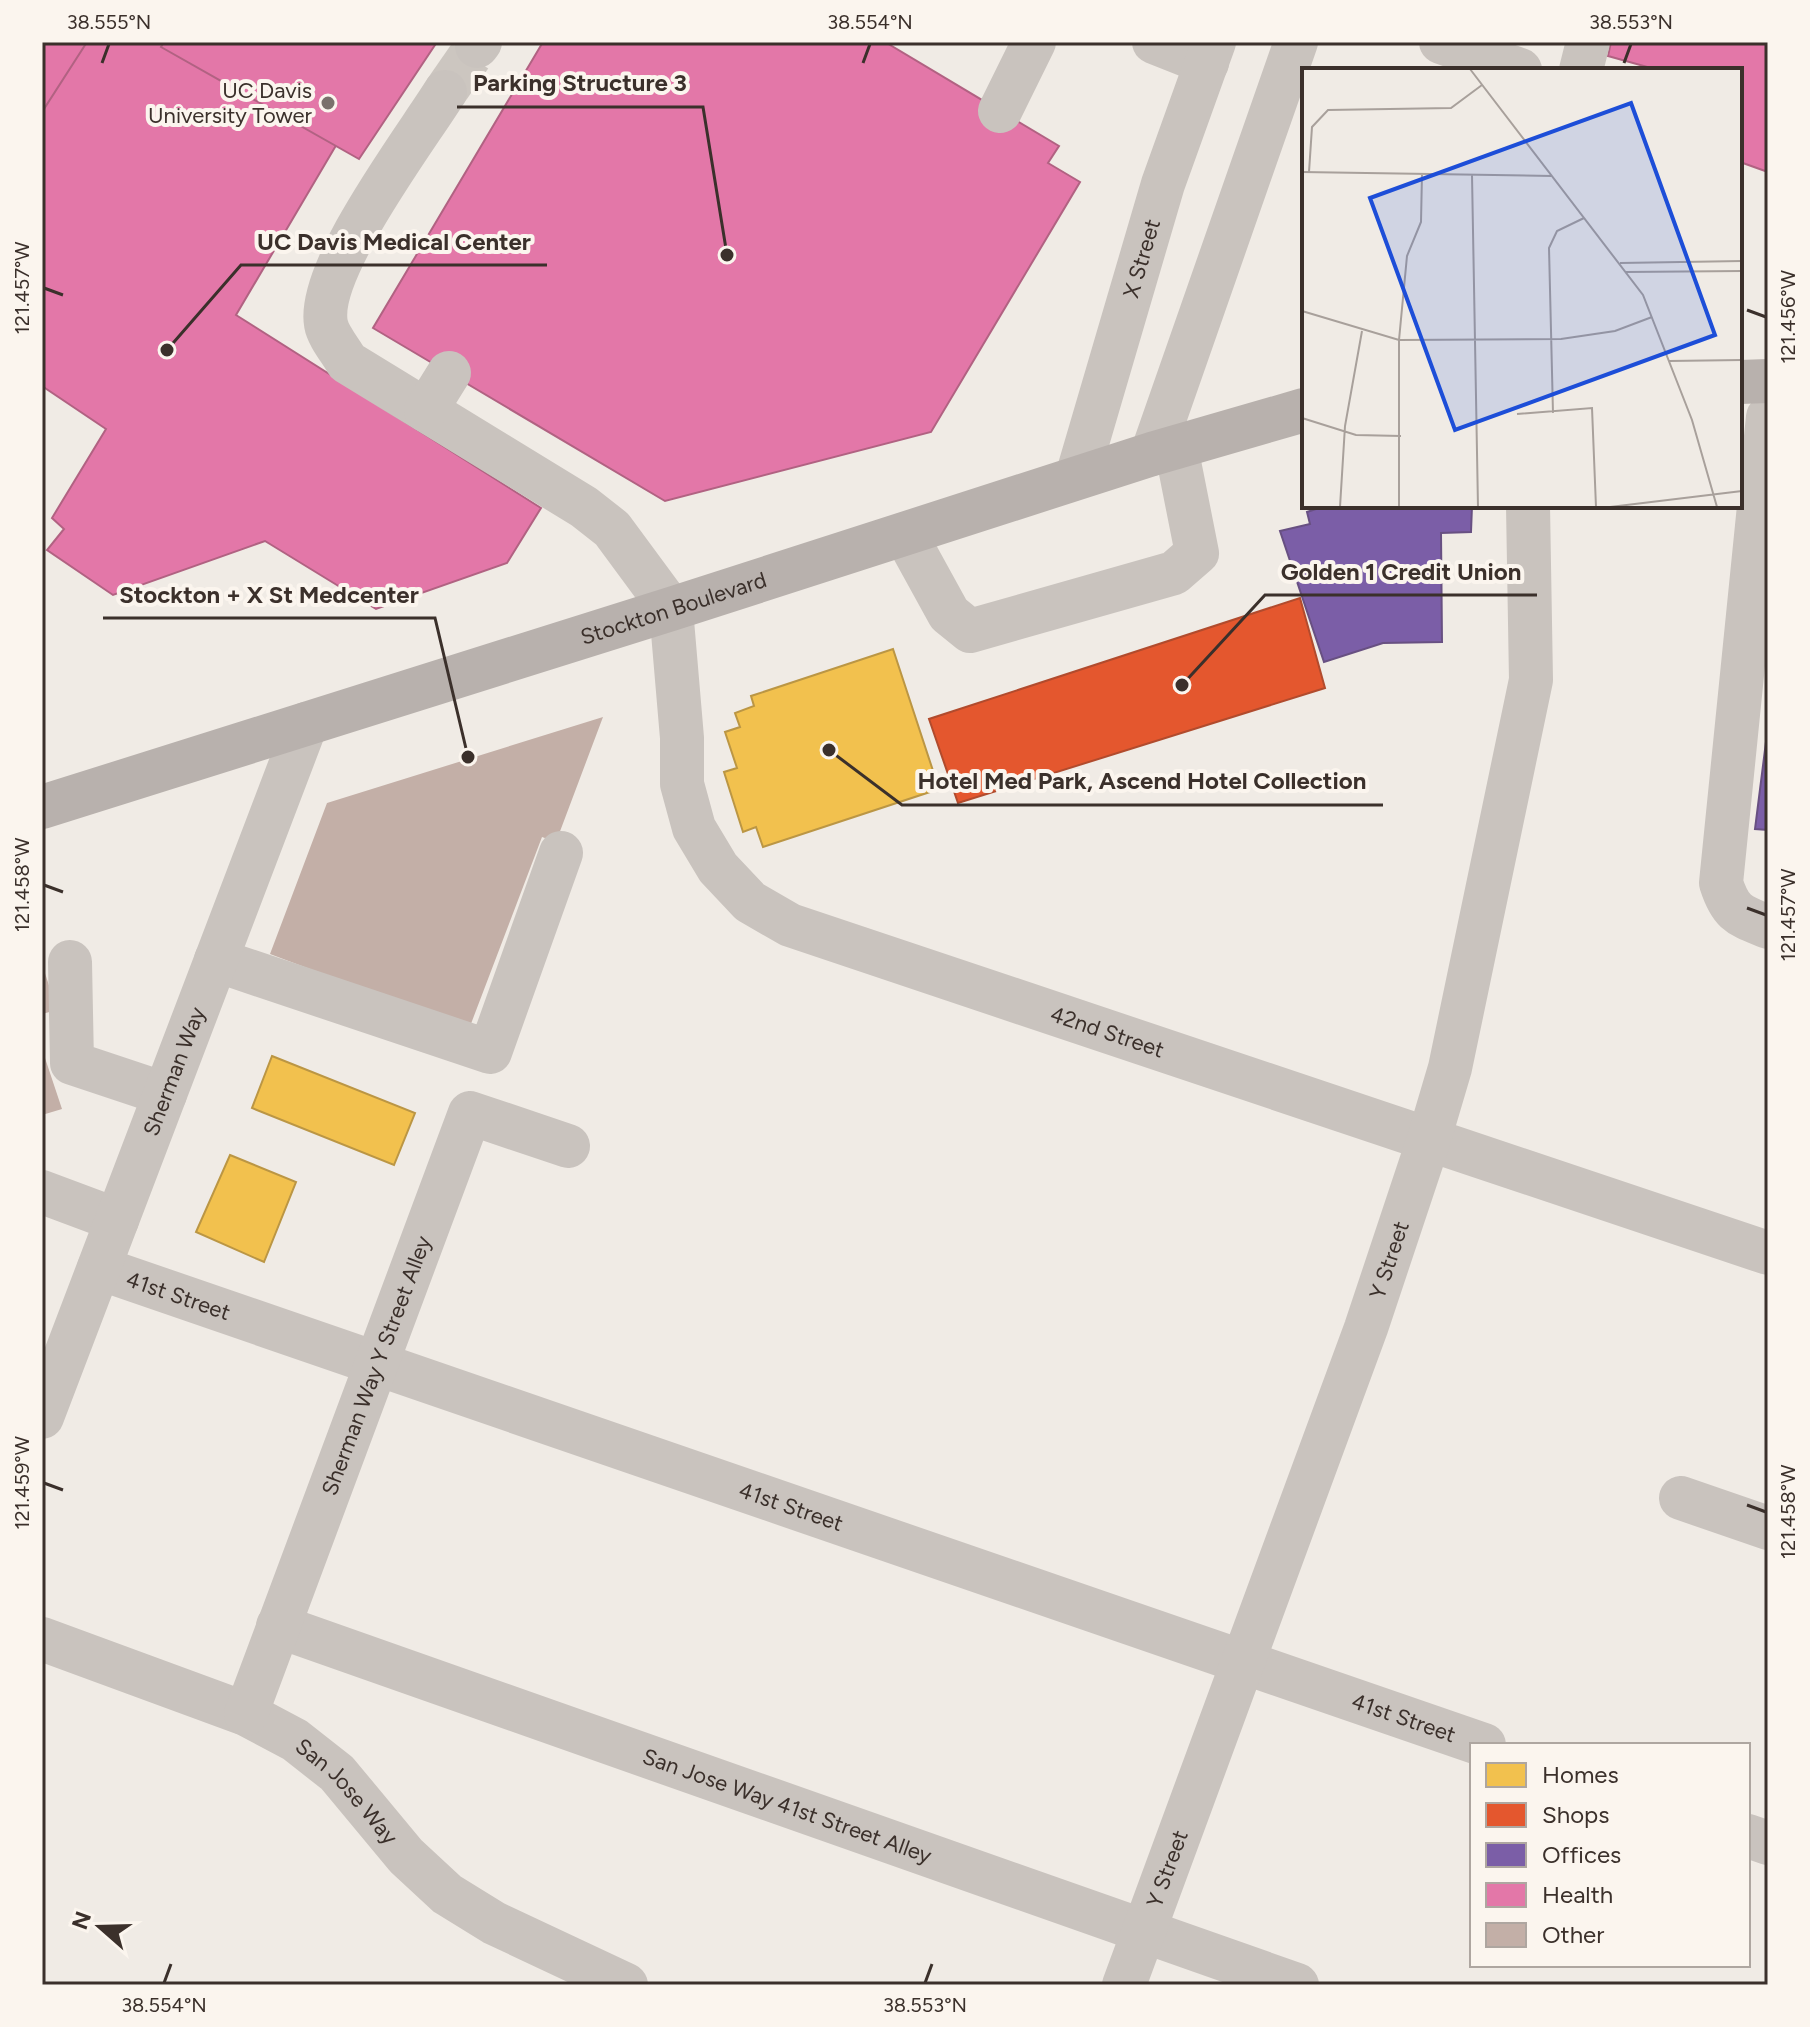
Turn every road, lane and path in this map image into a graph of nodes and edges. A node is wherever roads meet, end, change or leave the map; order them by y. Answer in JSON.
{"nodes":[{"id":1,"x":1034,"y":42,"type":"edge"},
{"id":2,"x":1154,"y":42,"type":"edge"},
{"id":3,"x":1296,"y":42,"type":"edge"},
{"id":4,"x":1441,"y":42,"type":"edge"},
{"id":5,"x":1588,"y":42,"type":"edge"},
{"id":6,"x":1210,"y":52,"type":"edge"},
{"id":7,"x":1514,"y":68,"type":"edge"},
{"id":8,"x":1582,"y":68,"type":"edge"},
{"id":9,"x":445,"y":92,"type":"tunnel mouth"},
{"id":10,"x":1000,"y":111,"type":"dead end"},
{"id":11,"x":449,"y":373,"type":"dead end"},
{"id":12,"x":1768,"y":381,"type":"edge"},
{"id":13,"x":1742,"y":382,"type":"edge"},
{"id":14,"x":426,"y":410,"type":"junction"},
{"id":15,"x":1302,"y":411,"type":"edge"},
{"id":16,"x":1768,"y":417,"type":"edge"},
{"id":17,"x":1164,"y":450,"type":"junction"},
{"id":18,"x":1077,"y":477,"type":"junction"},
{"id":19,"x":1528,"y":508,"type":"edge"},
{"id":20,"x":905,"y":534,"type":"junction"},
{"id":21,"x":671,"y":609,"type":"junction"},
{"id":22,"x":306,"y":724,"type":"junction"},
{"id":23,"x":42,"y":807,"type":"edge"},
{"id":24,"x":561,"y":853,"type":"dead end"},
{"id":25,"x":1768,"y":927,"type":"edge"},
{"id":26,"x":216,"y":960,"type":"junction"},
{"id":27,"x":70,"y":962,"type":"dead end"},
{"id":28,"x":165,"y":1094,"type":"junction"},
{"id":29,"x":1429,"y":1139,"type":"junction"},
{"id":30,"x":568,"y":1146,"type":"dead end"},
{"id":31,"x":42,"y":1192,"type":"edge"},
{"id":32,"x":117,"y":1220,"type":"junction"},
{"id":33,"x":1768,"y":1253,"type":"edge"},
{"id":34,"x":99,"y":1268,"type":"junction"},
{"id":35,"x":375,"y":1363,"type":"junction"},
{"id":36,"x":42,"y":1417,"type":"edge"},
{"id":37,"x":1681,"y":1498,"type":"dead end"},
{"id":38,"x":1768,"y":1528,"type":"edge"},
{"id":39,"x":278,"y":1626,"type":"junction"},
{"id":40,"x":42,"y":1639,"type":"edge"},
{"id":41,"x":1244,"y":1662,"type":"junction"},
{"id":42,"x":246,"y":1714,"type":"junction"},
{"id":43,"x":1478,"y":1743,"type":"edge"},
{"id":44,"x":1144,"y":1931,"type":"junction"},
{"id":45,"x":626,"y":1985,"type":"edge"},
{"id":46,"x":1124,"y":1985,"type":"edge"},
{"id":47,"x":1297,"y":1985,"type":"edge"}],
"edges":[{"from":1,"to":10,"type":"street"},
{"from":2,"to":6,"type":"street"},
{"from":3,"to":17,"type":"street"},
{"from":4,"to":7,"type":"street"},
{"from":5,"to":8,"type":"street"},
{"from":6,"to":18,"type":"street","name":"X Street"},
{"from":9,"to":14,"type":"street"},
{"from":11,"to":14,"type":"street"},
{"from":12,"to":13,"type":"main road"},
{"from":14,"to":21,"type":"street"},
{"from":15,"to":17,"type":"main road","name":"Stockton Boulevard"},
{"from":16,"to":25,"type":"street"},
{"from":17,"to":18,"type":"main road","name":"Stockton Boulevard"},
{"from":17,"to":20,"type":"street"},
{"from":18,"to":20,"type":"main road","name":"Stockton Boulevard"},
{"from":19,"to":29,"type":"street","name":"Y Street"},
{"from":20,"to":21,"type":"main road","name":"Stockton Boulevard"},
{"from":21,"to":22,"type":"main road","name":"Stockton Boulevard"},
{"from":21,"to":29,"type":"street","name":"42nd Street"},
{"from":22,"to":23,"type":"main road","name":"Stockton Boulevard"},
{"from":22,"to":26,"type":"street","name":"Sherman Way"},
{"from":24,"to":26,"type":"street"},
{"from":26,"to":28,"type":"street","name":"Sherman Way"},
{"from":27,"to":28,"type":"street"},
{"from":28,"to":32,"type":"street","name":"Sherman Way"},
{"from":29,"to":33,"type":"street","name":"42nd Street"},
{"from":29,"to":41,"type":"street","name":"Y Street"},
{"from":30,"to":35,"type":"street","name":"Sherman Way Y Street Alley"},
{"from":31,"to":32,"type":"street"},
{"from":32,"to":34,"type":"street","name":"Sherman Way"},
{"from":34,"to":35,"type":"street","name":"41st Street"},
{"from":34,"to":36,"type":"street","name":"Sherman Way"},
{"from":35,"to":39,"type":"street","name":"Sherman Way Y Street Alley"},
{"from":35,"to":41,"type":"street","name":"41st Street"},
{"from":37,"to":38,"type":"street"},
{"from":39,"to":42,"type":"street","name":"Sherman Way Y Street Alley"},
{"from":39,"to":44,"type":"street","name":"San Jose Way 41st Street Alley"},
{"from":40,"to":42,"type":"street","name":"San Jose Way"},
{"from":41,"to":43,"type":"street","name":"41st Street"},
{"from":41,"to":44,"type":"street","name":"Y Street"},
{"from":42,"to":45,"type":"street","name":"San Jose Way"},
{"from":44,"to":46,"type":"street","name":"Y Street"},
{"from":44,"to":47,"type":"street","name":"San Jose Way 41st Street Alley"}]}
